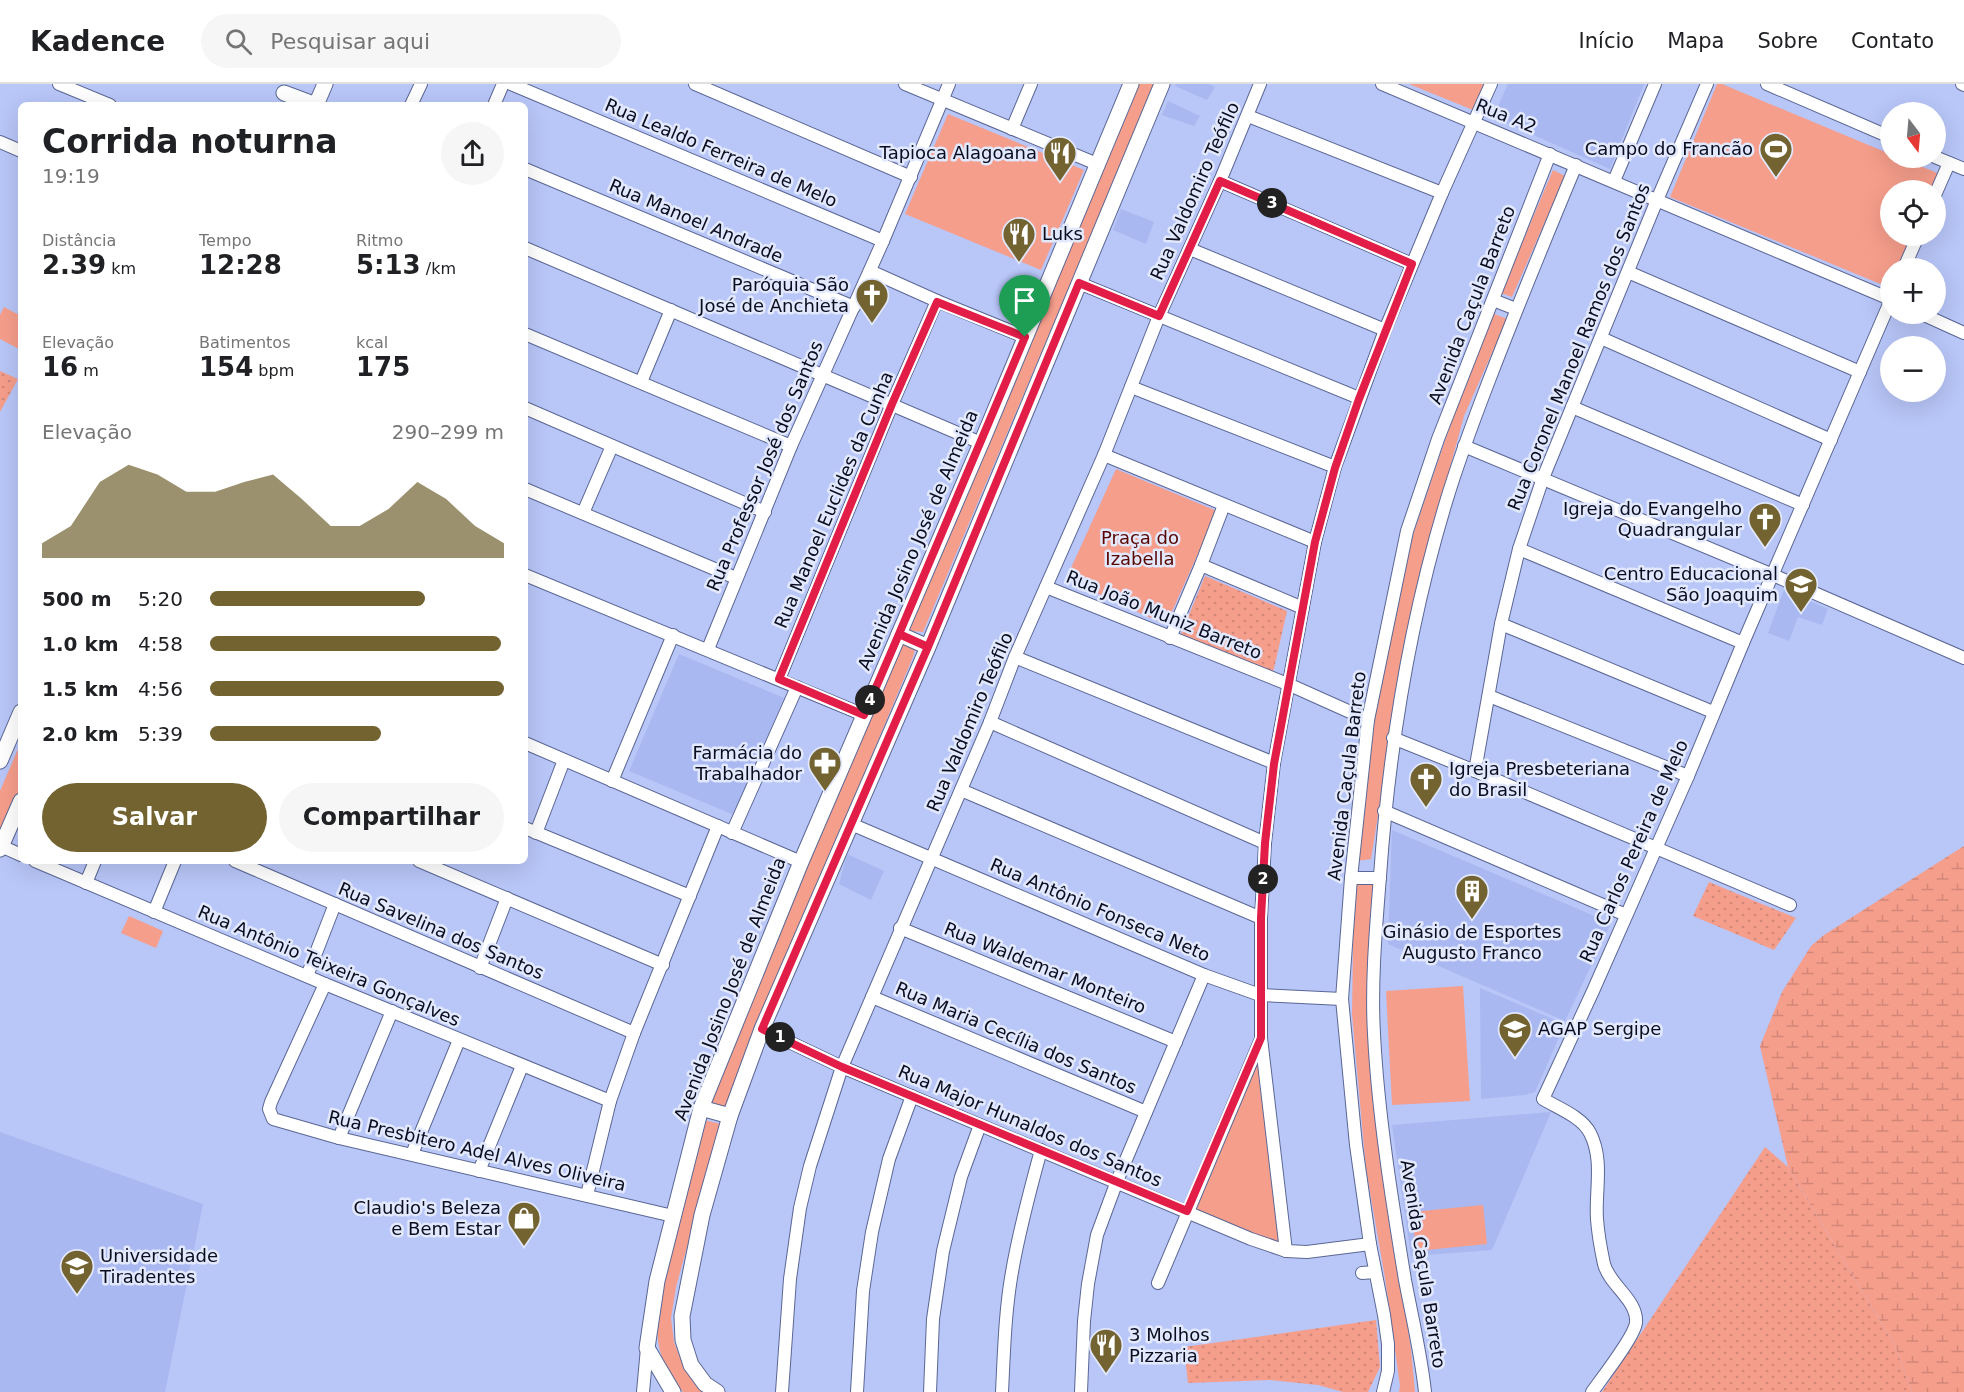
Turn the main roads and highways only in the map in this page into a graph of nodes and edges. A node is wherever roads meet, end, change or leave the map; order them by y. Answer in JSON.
{"nodes":[{"id":1,"x":325,"y":84,"type":"edge"},
{"id":2,"x":1131,"y":84,"type":"edge"},
{"id":3,"x":1162,"y":84,"type":"edge"},
{"id":4,"x":284,"y":94,"type":"edge"},
{"id":5,"x":307,"y":102,"type":"edge"},
{"id":6,"x":317,"y":102,"type":"edge"},
{"id":7,"x":899,"y":634,"type":"junction"},
{"id":8,"x":928,"y":647,"type":"junction"},
{"id":9,"x":18,"y":719,"type":"edge"},
{"id":10,"x":0,"y":761,"type":"edge"},
{"id":11,"x":18,"y":808,"type":"edge"},
{"id":12,"x":0,"y":848,"type":"edge"},
{"id":13,"x":701,"y":1108,"type":"junction"},
{"id":14,"x":730,"y":1116,"type":"junction"},
{"id":15,"x":673,"y":1392,"type":"edge"},
{"id":16,"x":717,"y":1392,"type":"edge"}],
"edges":[{"from":1,"to":6,"type":"main road"},
{"from":2,"to":7,"type":"main road","name":"Avenida Josino José de Almeida"},
{"from":3,"to":8,"type":"main road"},
{"from":4,"to":5,"type":"main road"},
{"from":7,"to":8,"type":"main road"},
{"from":7,"to":13,"type":"main road","name":"Avenida Josino José de Almeida"},
{"from":8,"to":14,"type":"main road"},
{"from":9,"to":10,"type":"main road"},
{"from":11,"to":12,"type":"main road"},
{"from":13,"to":14,"type":"main road"},
{"from":13,"to":15,"type":"main road","name":"Avenida Josino José de Almeida"},
{"from":14,"to":16,"type":"main road"}]}
